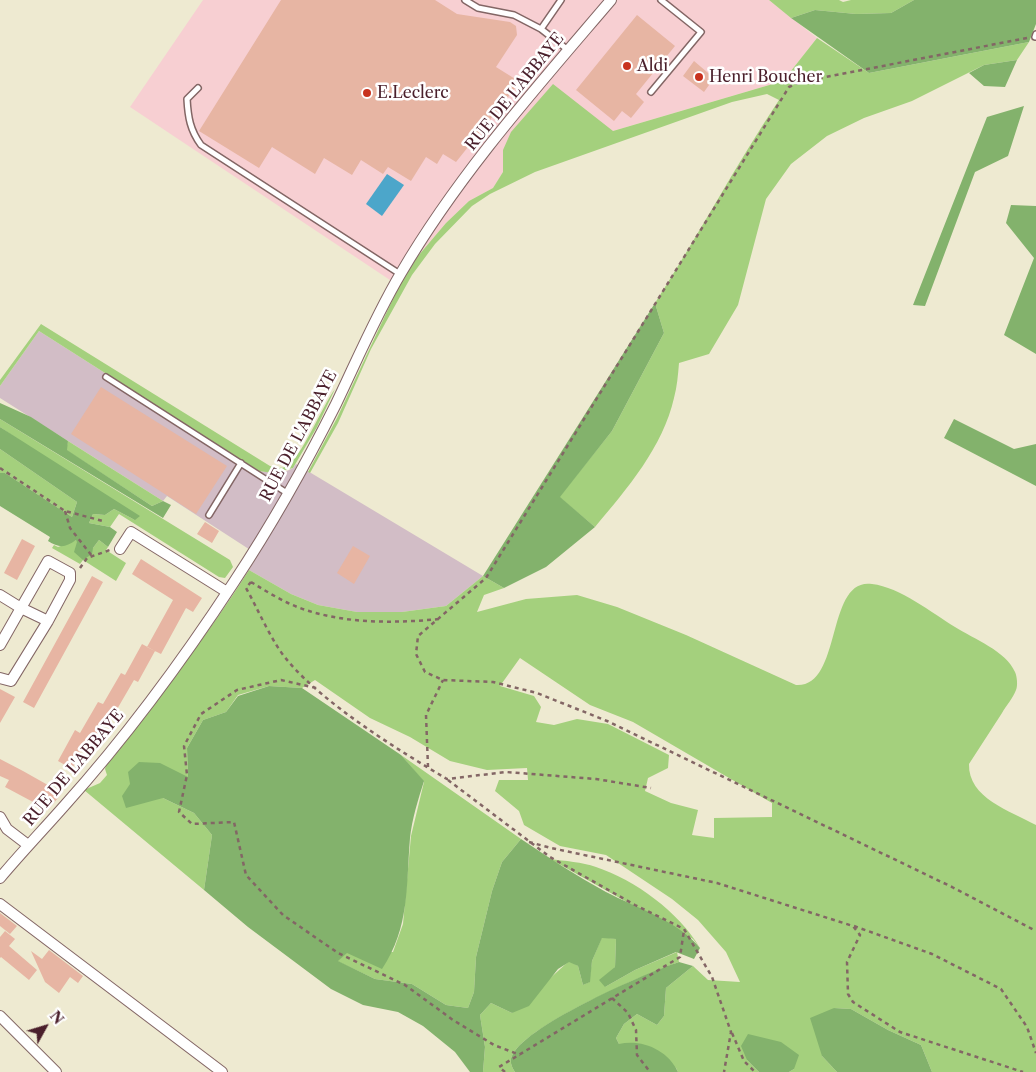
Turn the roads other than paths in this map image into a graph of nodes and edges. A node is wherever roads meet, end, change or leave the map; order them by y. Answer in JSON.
{"nodes":[{"id":1,"x":465,"y":0,"type":"edge"},
{"id":2,"x":561,"y":0,"type":"edge"},
{"id":3,"x":611,"y":0,"type":"edge"},
{"id":4,"x":660,"y":0,"type":"edge"},
{"id":5,"x":541,"y":29,"type":"junction"},
{"id":6,"x":568,"y":50,"type":"junction"},
{"id":7,"x":198,"y":88,"type":"dead end"},
{"id":8,"x":650,"y":92,"type":"dead end"},
{"id":9,"x":400,"y":274,"type":"junction"},
{"id":10,"x":106,"y":377,"type":"dead end"},
{"id":11,"x":241,"y":463,"type":"junction"},
{"id":12,"x":287,"y":493,"type":"junction"},
{"id":13,"x":210,"y":515,"type":"dead end"},
{"id":14,"x":120,"y":549,"type":"road end"},
{"id":15,"x":227,"y":592,"type":"junction"},
{"id":16,"x":0,"y":595,"type":"edge"},
{"id":17,"x":22,"y":608,"type":"junction"},
{"id":18,"x":48,"y":621,"type":"junction"},
{"id":19,"x":0,"y":645,"type":"edge"},
{"id":20,"x":0,"y":678,"type":"edge"},
{"id":21,"x":0,"y":817,"type":"edge"},
{"id":22,"x":3,"y":829,"type":"edge"},
{"id":23,"x":28,"y":845,"type":"junction"},
{"id":24,"x":0,"y":878,"type":"edge"},
{"id":25,"x":0,"y":904,"type":"edge"},
{"id":26,"x":0,"y":1016,"type":"edge"},
{"id":27,"x":56,"y":1072,"type":"edge"},
{"id":28,"x":222,"y":1072,"type":"edge"}],
"edges":[{"from":1,"to":5,"type":"lane"},
{"from":2,"to":5,"type":"lane"},
{"from":3,"to":6,"type":"street","name":"RUE DE L'ABBAYE"},
{"from":4,"to":8,"type":"lane"},
{"from":5,"to":6,"type":"lane"},
{"from":6,"to":9,"type":"street","name":"RUE DE L'ABBAYE"},
{"from":7,"to":9,"type":"lane"},
{"from":9,"to":12,"type":"street","name":"RUE DE L'ABBAYE"},
{"from":10,"to":11,"type":"lane"},
{"from":11,"to":12,"type":"lane"},
{"from":11,"to":13,"type":"lane"},
{"from":12,"to":15,"type":"street","name":"RUE DE L'ABBAYE"},
{"from":14,"to":15,"type":"street"},
{"from":15,"to":23,"type":"street","name":"RUE DE L'ABBAYE"},
{"from":16,"to":17,"type":"street"},
{"from":17,"to":18,"type":"street"},
{"from":17,"to":18,"type":"street"},
{"from":17,"to":19,"type":"street"},
{"from":18,"to":20,"type":"street"},
{"from":21,"to":22,"type":"street"},
{"from":22,"to":23,"type":"street"},
{"from":23,"to":24,"type":"street","name":"RUE DE L'ABBAYE"},
{"from":25,"to":28,"type":"street"},
{"from":26,"to":27,"type":"street"}]}
